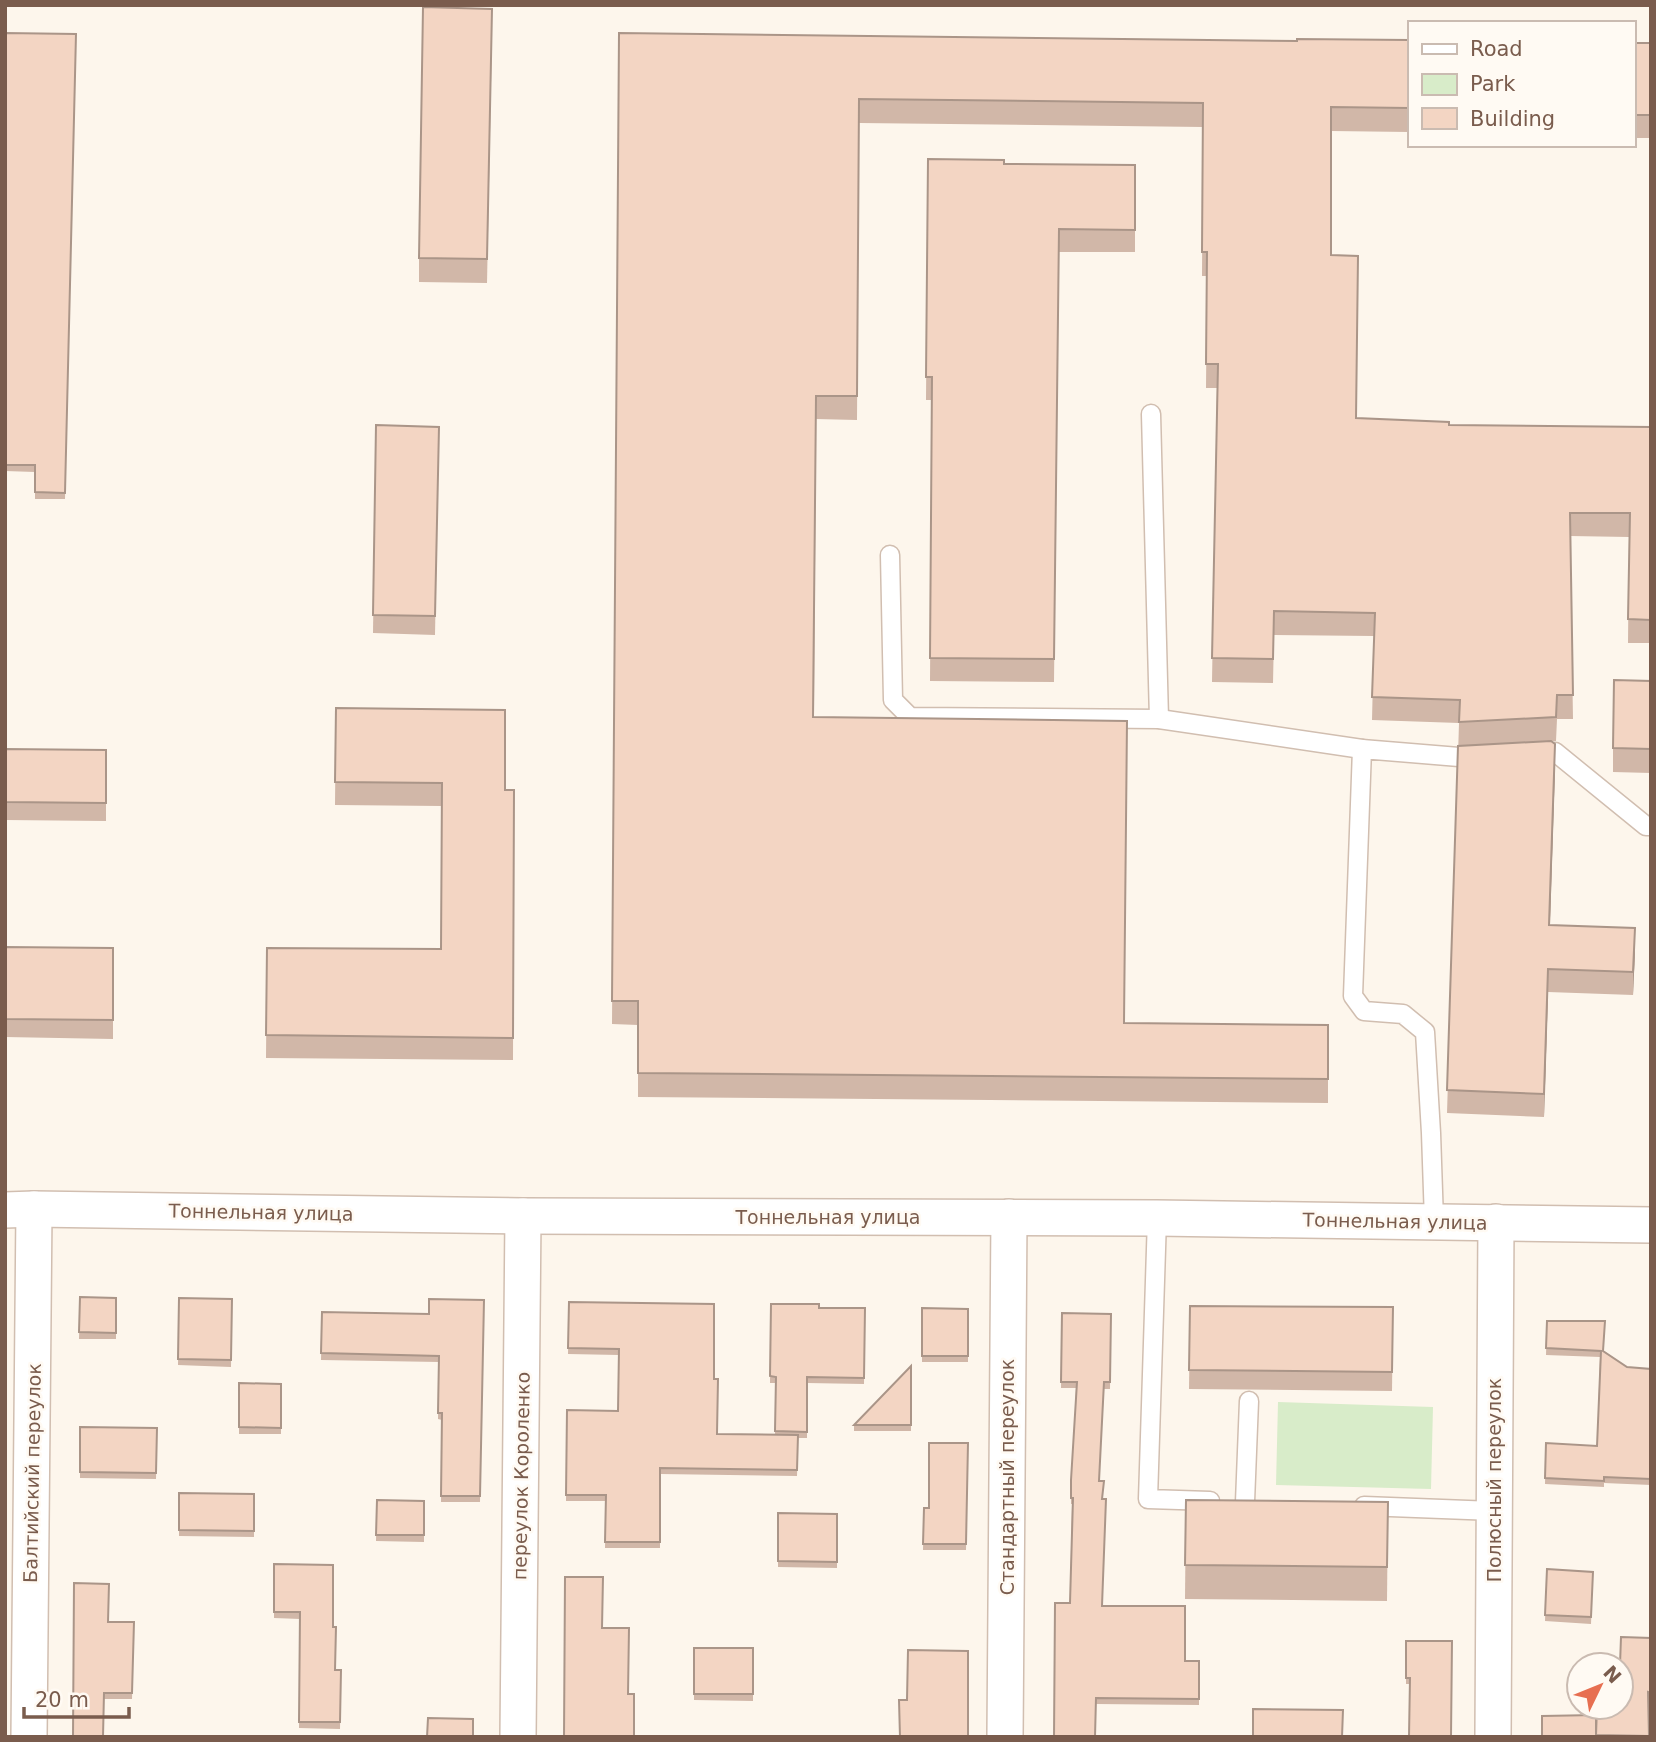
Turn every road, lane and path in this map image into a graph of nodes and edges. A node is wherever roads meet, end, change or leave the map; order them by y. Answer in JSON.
{"nodes":[{"id":1,"x":1151,"y":414,"type":"dead end"},
{"id":2,"x":890,"y":555,"type":"dead end"},
{"id":3,"x":1159,"y":719,"type":"junction"},
{"id":4,"x":1362,"y":749,"type":"junction"},
{"id":5,"x":1651,"y":826,"type":"edge"},
{"id":6,"x":20,"y":1209,"type":"edge"},
{"id":7,"x":523,"y":1216,"type":"junction"},
{"id":8,"x":1009,"y":1217,"type":"junction"},
{"id":9,"x":1157,"y":1218,"type":"junction"},
{"id":10,"x":1434,"y":1221,"type":"junction"},
{"id":11,"x":1496,"y":1222,"type":"junction"},
{"id":12,"x":1651,"y":1225,"type":"edge"},
{"id":13,"x":1249,"y":1401,"type":"dead end"},
{"id":14,"x":1352,"y":1506,"type":"edge"},
{"id":15,"x":1494,"y":1511,"type":"junction"},
{"id":16,"x":29,"y":1737,"type":"edge"},
{"id":17,"x":518,"y":1737,"type":"edge"},
{"id":18,"x":1005,"y":1737,"type":"edge"},
{"id":19,"x":1493,"y":1737,"type":"edge"}],
"edges":[{"from":1,"to":3,"type":"lane"},
{"from":2,"to":3,"type":"lane"},
{"from":3,"to":4,"type":"lane"},
{"from":4,"to":5,"type":"lane"},
{"from":4,"to":10,"type":"lane"},
{"from":6,"to":7,"type":"street","name":"Тоннельная улица"},
{"from":6,"to":16,"type":"street","name":"Балтийский переулок"},
{"from":7,"to":8,"type":"street","name":"Тоннельная улица"},
{"from":7,"to":17,"type":"street","name":"переулок Короленко"},
{"from":8,"to":9,"type":"street","name":"Тоннельная улица"},
{"from":8,"to":18,"type":"street","name":"Стандартный переулок"},
{"from":9,"to":10,"type":"street","name":"Тоннельная улица"},
{"from":9,"to":13,"type":"lane"},
{"from":10,"to":11,"type":"street","name":"Тоннельная улица"},
{"from":11,"to":12,"type":"street","name":"Тоннельная улица"},
{"from":11,"to":15,"type":"street","name":"Полюсный переулок"},
{"from":14,"to":15,"type":"lane"},
{"from":15,"to":19,"type":"street","name":"Полюсный переулок"}]}
